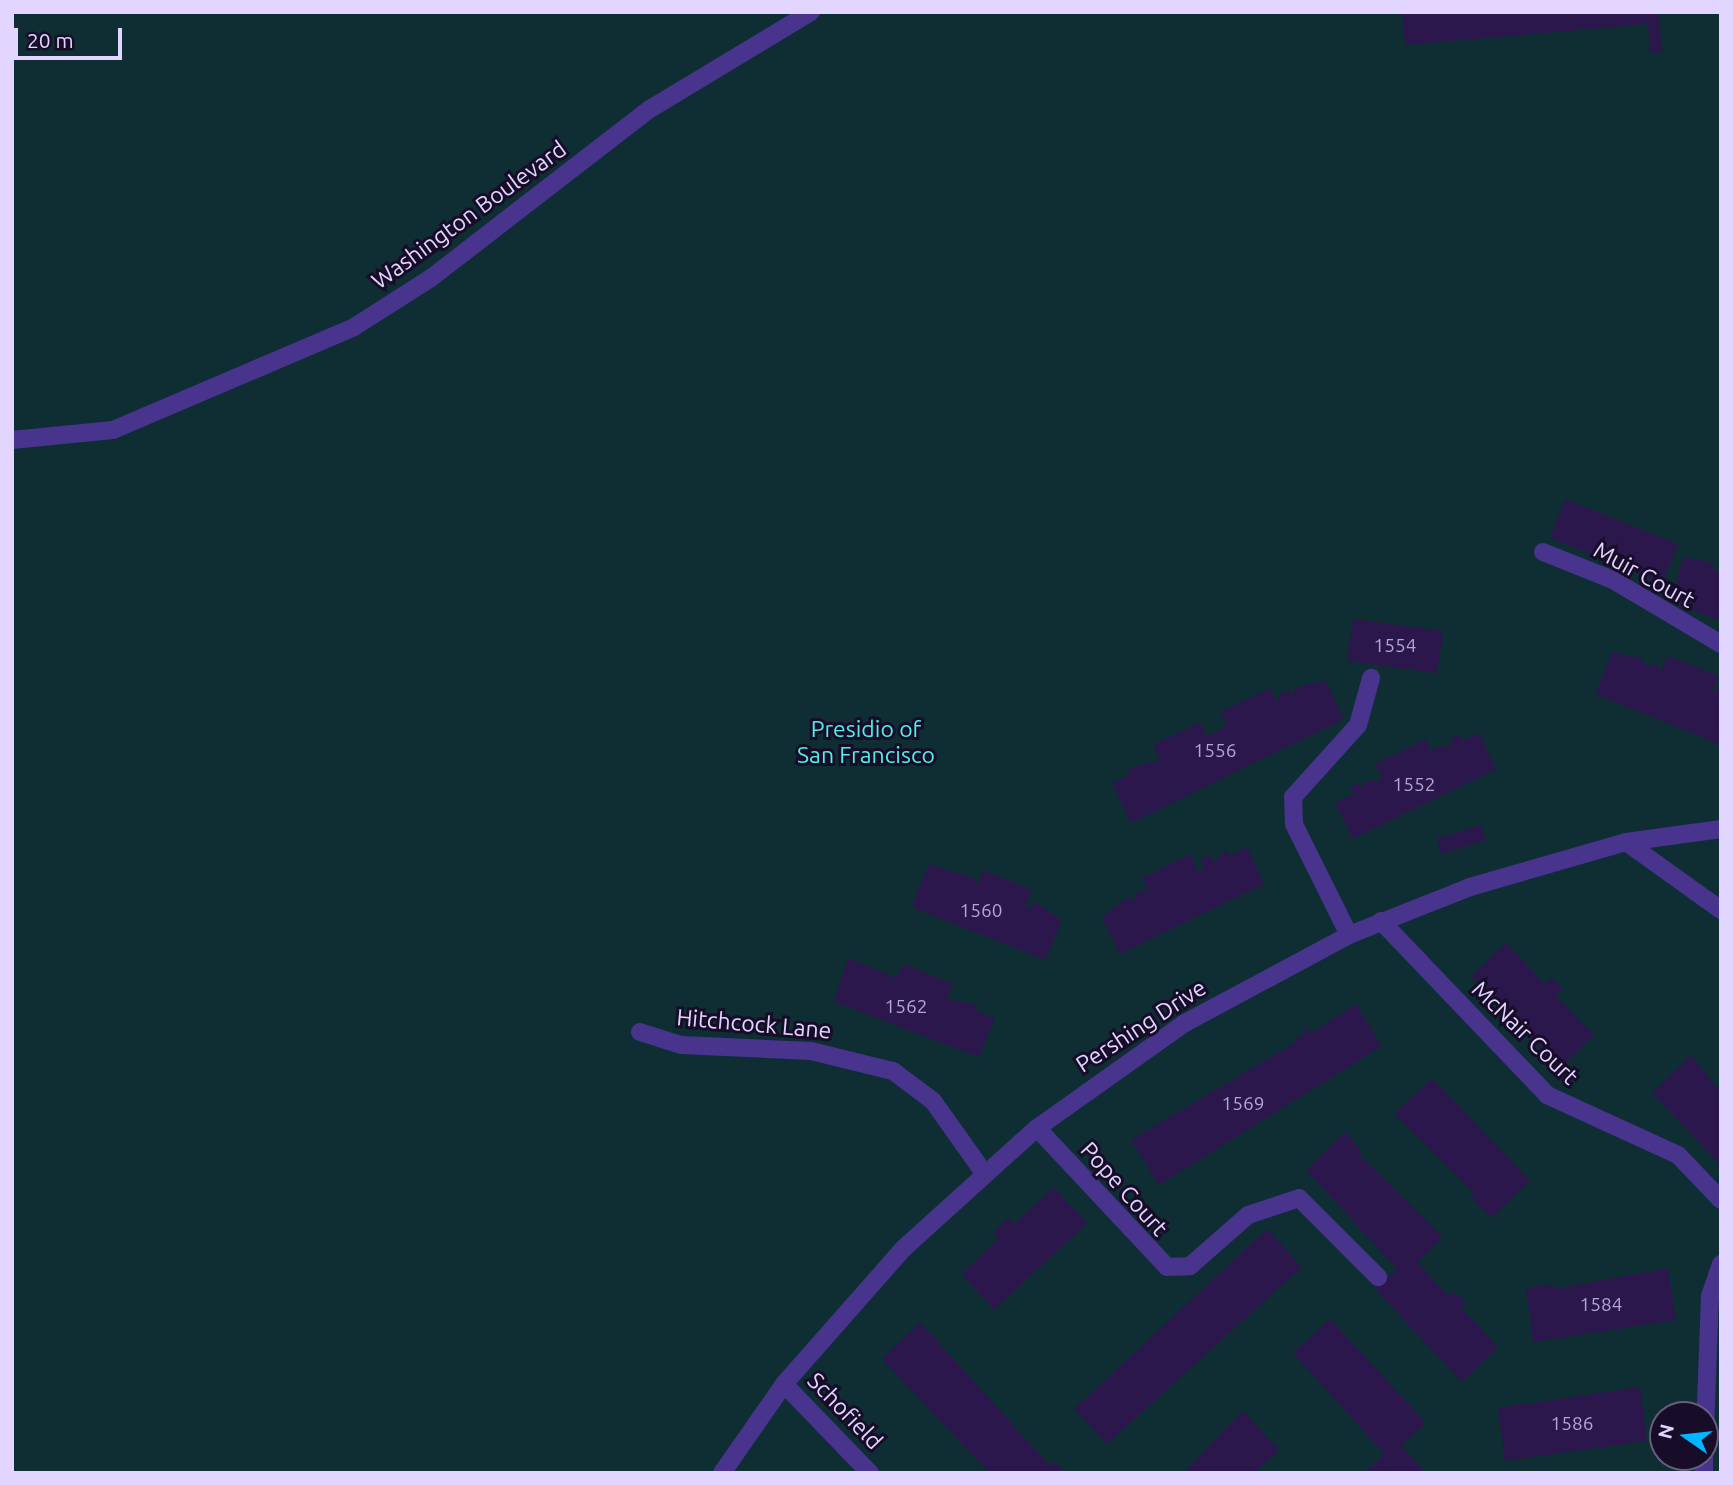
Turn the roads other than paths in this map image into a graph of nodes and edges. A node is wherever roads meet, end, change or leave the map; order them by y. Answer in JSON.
{"nodes":[{"id":1,"x":811,"y":12,"type":"edge"},
{"id":2,"x":12,"y":440,"type":"edge"},
{"id":3,"x":1543,"y":552,"type":"dead end"},
{"id":4,"x":1721,"y":644,"type":"edge"},
{"id":5,"x":1371,"y":678,"type":"dead end"},
{"id":6,"x":1721,"y":829,"type":"edge"},
{"id":7,"x":1626,"y":842,"type":"junction"},
{"id":8,"x":1721,"y":910,"type":"edge"},
{"id":9,"x":1381,"y":921,"type":"junction"},
{"id":10,"x":1349,"y":935,"type":"junction"},
{"id":11,"x":640,"y":1032,"type":"dead end"},
{"id":12,"x":1037,"y":1128,"type":"junction"},
{"id":13,"x":984,"y":1172,"type":"junction"},
{"id":14,"x":1721,"y":1200,"type":"edge"},
{"id":15,"x":1721,"y":1264,"type":"edge"},
{"id":16,"x":1378,"y":1277,"type":"dead end"},
{"id":17,"x":784,"y":1384,"type":"junction"},
{"id":18,"x":1706,"y":1401,"type":"edge"},
{"id":19,"x":722,"y":1473,"type":"edge"},
{"id":20,"x":870,"y":1473,"type":"edge"}],
"edges":[{"from":1,"to":2,"type":"street","name":"Washington Boulevard"},
{"from":3,"to":4,"type":"street","name":"Muir Court"},
{"from":5,"to":10,"type":"street"},
{"from":6,"to":7,"type":"street","name":"Pershing Drive"},
{"from":7,"to":8,"type":"street"},
{"from":7,"to":9,"type":"street","name":"Pershing Drive"},
{"from":9,"to":10,"type":"street","name":"Pershing Drive"},
{"from":9,"to":14,"type":"street","name":"McNair Court"},
{"from":10,"to":12,"type":"street","name":"Pershing Drive"},
{"from":11,"to":13,"type":"street","name":"Hitchcock Lane"},
{"from":12,"to":13,"type":"street","name":"Pershing Drive"},
{"from":12,"to":16,"type":"street","name":"Pope Court"},
{"from":13,"to":17,"type":"street","name":"Pershing Drive"},
{"from":15,"to":18,"type":"street"},
{"from":17,"to":19,"type":"street","name":"Pershing Drive"},
{"from":17,"to":20,"type":"street","name":"Schofield"}]}
